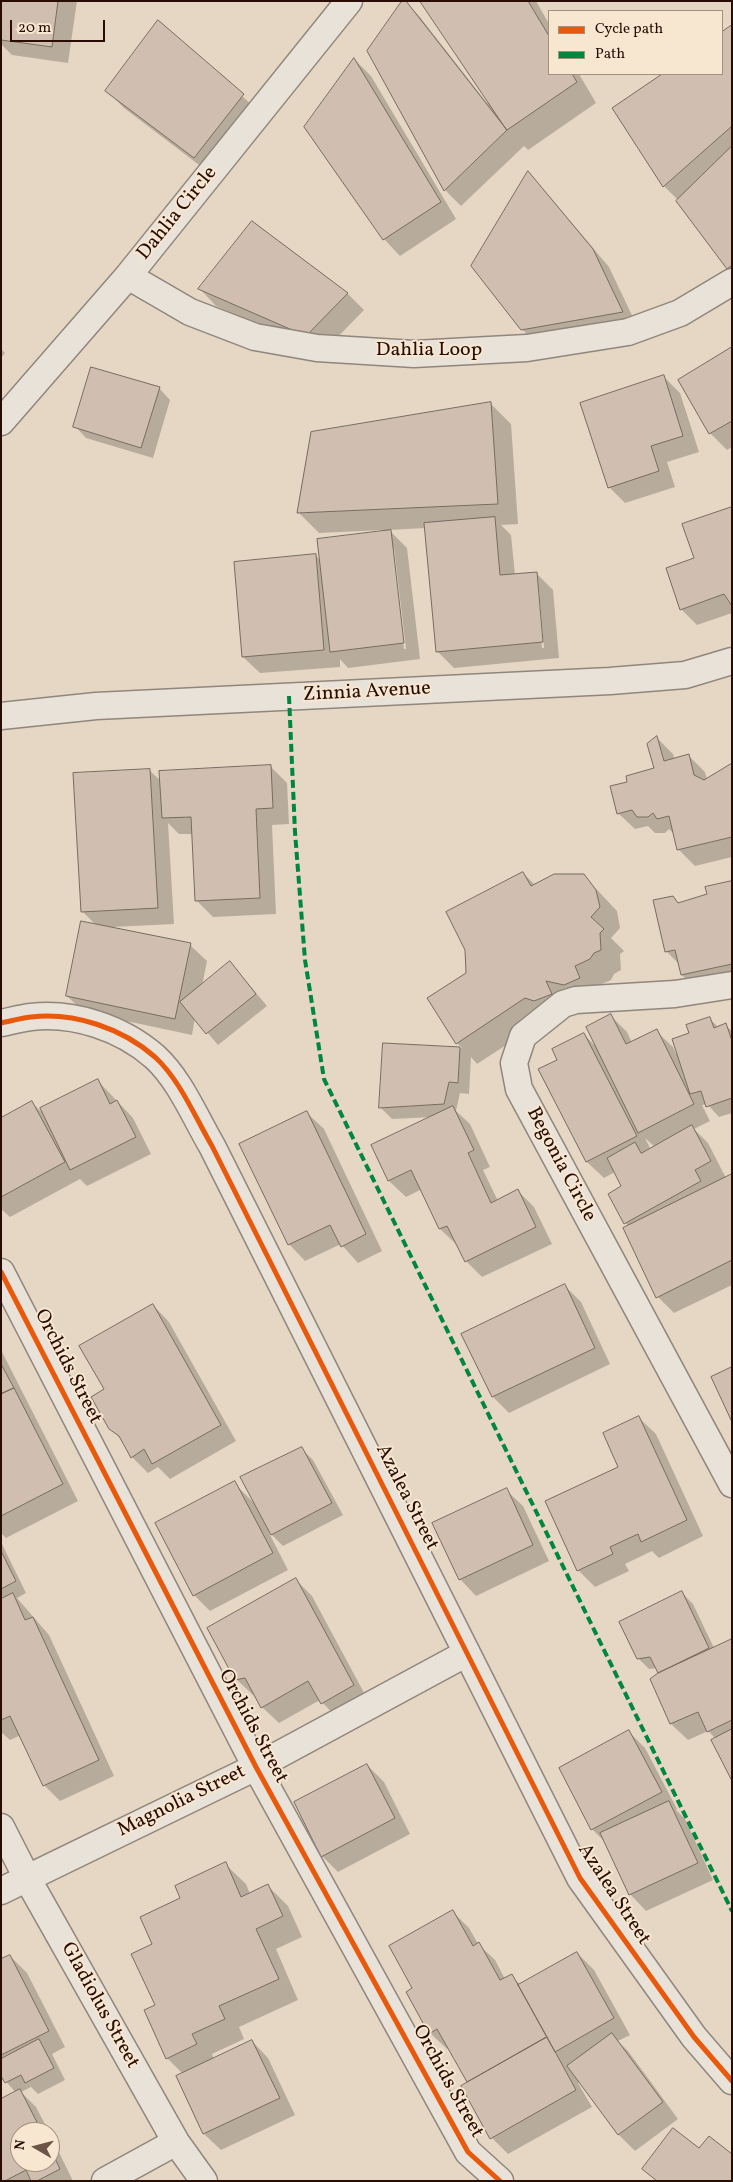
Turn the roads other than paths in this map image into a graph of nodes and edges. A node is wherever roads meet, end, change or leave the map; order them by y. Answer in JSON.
{"nodes":[{"id":1,"x":349,"y":1,"type":"edge"},
{"id":2,"x":128,"y":276,"type":"junction"},
{"id":3,"x":732,"y":282,"type":"edge"},
{"id":4,"x":1,"y":422,"type":"edge"},
{"id":5,"x":732,"y":661,"type":"edge"},
{"id":6,"x":1,"y":716,"type":"edge"},
{"id":7,"x":732,"y":985,"type":"edge"},
{"id":8,"x":1,"y":1023,"type":"edge"},
{"id":9,"x":1,"y":1272,"type":"edge"},
{"id":10,"x":732,"y":1484,"type":"edge"},
{"id":11,"x":467,"y":1653,"type":"junction"},
{"id":12,"x":256,"y":1767,"type":"junction"},
{"id":13,"x":1,"y":1827,"type":"edge"},
{"id":14,"x":27,"y":1878,"type":"junction"},
{"id":15,"x":1,"y":1891,"type":"edge"},
{"id":16,"x":732,"y":2081,"type":"edge"},
{"id":17,"x":176,"y":2142,"type":"junction"},
{"id":18,"x":105,"y":2181,"type":"edge"},
{"id":19,"x":204,"y":2181,"type":"edge"},
{"id":20,"x":500,"y":2181,"type":"edge"}],
"edges":[{"from":1,"to":2,"type":"street","name":"Dahlia Circle"},
{"from":2,"to":3,"type":"street","name":"Dahlia Loop"},
{"from":2,"to":4,"type":"street","name":"Dahlia Circle"},
{"from":5,"to":6,"type":"street","name":"Zinnia Avenue"},
{"from":7,"to":10,"type":"street","name":"Begonia Circle"},
{"from":8,"to":11,"type":"street","name":"Azalea Street"},
{"from":9,"to":12,"type":"street","name":"Orchids Street"},
{"from":11,"to":12,"type":"street","name":"Magnolia Street"},
{"from":11,"to":16,"type":"street","name":"Azalea Street"},
{"from":12,"to":14,"type":"street","name":"Magnolia Street"},
{"from":12,"to":20,"type":"street","name":"Orchids Street"},
{"from":13,"to":14,"type":"street","name":"Gladiolus Street"},
{"from":14,"to":15,"type":"street","name":"Magnolia Street"},
{"from":14,"to":17,"type":"street","name":"Gladiolus Street"},
{"from":17,"to":18,"type":"street"},
{"from":17,"to":19,"type":"street","name":"Gladiolus Street"}]}
